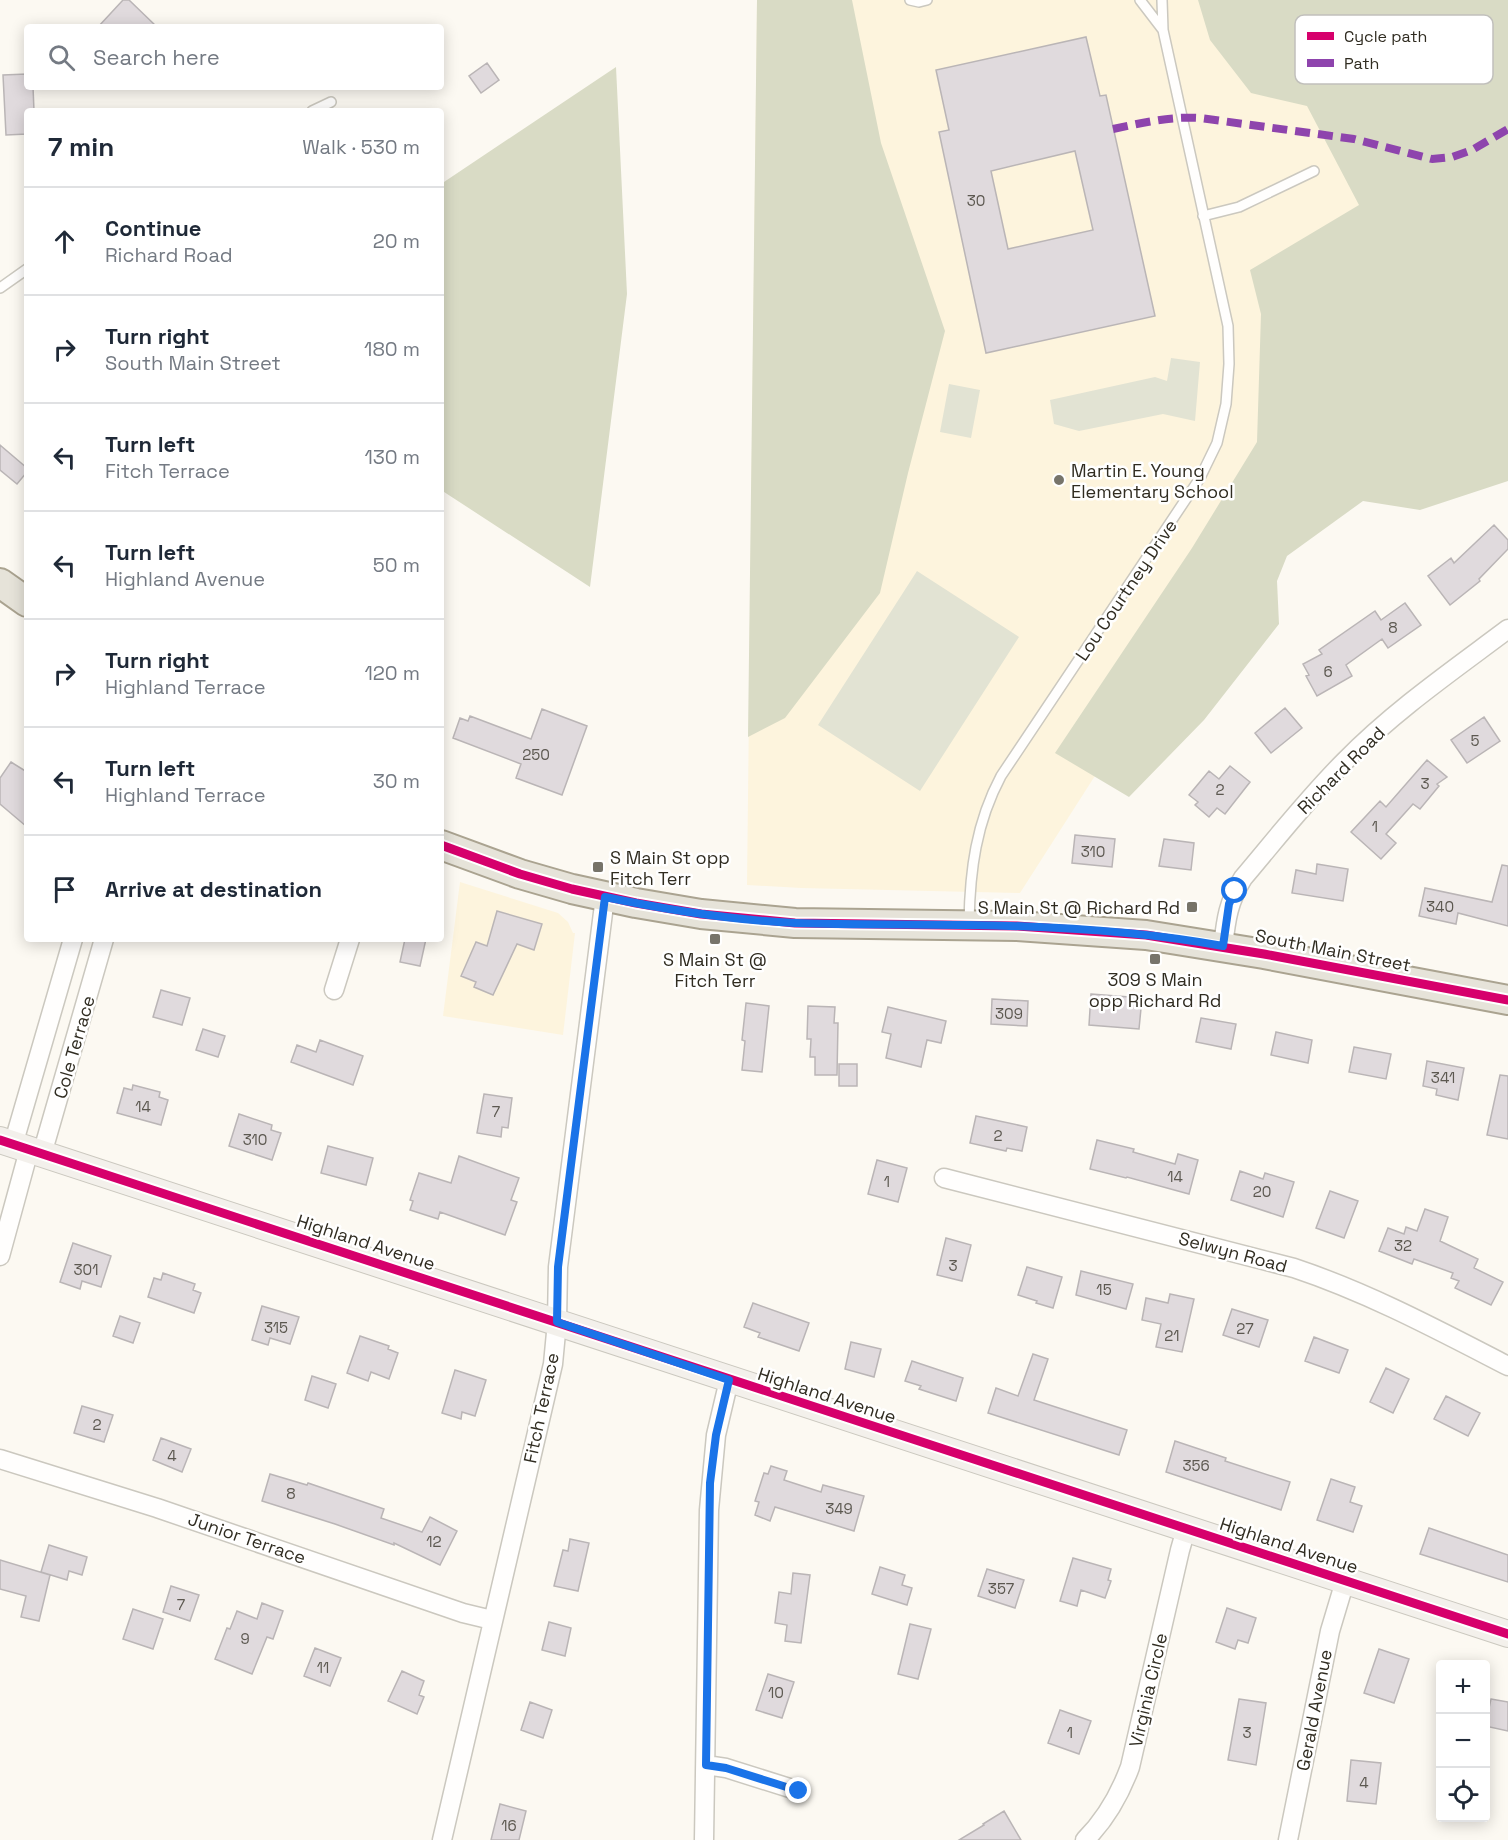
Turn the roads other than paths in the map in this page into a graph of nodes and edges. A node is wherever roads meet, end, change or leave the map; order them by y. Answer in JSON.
{"nodes":[{"id":1,"x":910,"y":0,"type":"edge"},
{"id":2,"x":927,"y":0,"type":"edge"},
{"id":3,"x":1140,"y":0,"type":"edge"},
{"id":4,"x":1162,"y":0,"type":"edge"},
{"id":5,"x":1163,"y":30,"type":"junction"},
{"id":6,"x":331,"y":102,"type":"dead end"},
{"id":7,"x":318,"y":108,"type":"edge"},
{"id":8,"x":1314,"y":171,"type":"dead end"},
{"id":9,"x":1203,"y":216,"type":"junction"},
{"id":10,"x":24,"y":270,"type":"edge"},
{"id":11,"x":0,"y":288,"type":"edge"},
{"id":12,"x":0,"y":583,"type":"edge"},
{"id":13,"x":24,"y":600,"type":"edge"},
{"id":14,"x":1508,"y":629,"type":"edge"},
{"id":15,"x":444,"y":846,"type":"edge"},
{"id":16,"x":605,"y":897,"type":"junction"},
{"id":17,"x":969,"y":925,"type":"junction"},
{"id":18,"x":72,"y":942,"type":"edge"},
{"id":19,"x":103,"y":942,"type":"edge"},
{"id":20,"x":349,"y":942,"type":"edge"},
{"id":21,"x":1223,"y":946,"type":"junction"},
{"id":22,"x":334,"y":990,"type":"dead end"},
{"id":23,"x":1508,"y":1000,"type":"edge"},
{"id":24,"x":21,"y":1147,"type":"edge"},
{"id":25,"x":944,"y":1178,"type":"dead end"},
{"id":26,"x":0,"y":1256,"type":"edge"},
{"id":27,"x":557,"y":1322,"type":"junction"},
{"id":28,"x":1508,"y":1366,"type":"edge"},
{"id":29,"x":729,"y":1380,"type":"junction"},
{"id":30,"x":0,"y":1460,"type":"edge"},
{"id":31,"x":1186,"y":1528,"type":"junction"},
{"id":32,"x":1345,"y":1581,"type":"junction"},
{"id":33,"x":492,"y":1620,"type":"junction"},
{"id":34,"x":1508,"y":1634,"type":"edge"},
{"id":35,"x":706,"y":1765,"type":"junction"},
{"id":36,"x":799,"y":1791,"type":"dead end"},
{"id":37,"x":442,"y":1840,"type":"edge"},
{"id":38,"x":704,"y":1840,"type":"edge"},
{"id":39,"x":1085,"y":1840,"type":"edge"},
{"id":40,"x":1288,"y":1840,"type":"edge"}],
"edges":[{"from":1,"to":2,"type":"lane"},
{"from":3,"to":5,"type":"lane","name":"Lou Courtney Drive"},
{"from":4,"to":5,"type":"lane","name":"Lou Courtney Drive"},
{"from":5,"to":9,"type":"lane","name":"Lou Courtney Drive"},
{"from":6,"to":7,"type":"lane"},
{"from":8,"to":9,"type":"lane"},
{"from":9,"to":17,"type":"lane","name":"Lou Courtney Drive"},
{"from":10,"to":11,"type":"lane"},
{"from":12,"to":13,"type":"main road"},
{"from":14,"to":21,"type":"street","name":"Richard Road"},
{"from":15,"to":16,"type":"main road","name":"South Main Street"},
{"from":16,"to":17,"type":"main road","name":"South Main Street"},
{"from":16,"to":27,"type":"street","name":"Fitch Terrace"},
{"from":17,"to":21,"type":"main road","name":"South Main Street"},
{"from":18,"to":24,"type":"street","name":"Cole Terrace"},
{"from":19,"to":24,"type":"street","name":"Cole Terrace"},
{"from":20,"to":22,"type":"street"},
{"from":21,"to":23,"type":"main road","name":"South Main Street"},
{"from":24,"to":26,"type":"street","name":"Cole Terrace"},
{"from":24,"to":27,"type":"street","name":"Highland Avenue"},
{"from":25,"to":28,"type":"street","name":"Selwyn Road"},
{"from":27,"to":29,"type":"street","name":"Highland Avenue"},
{"from":27,"to":33,"type":"street","name":"Fitch Terrace"},
{"from":29,"to":31,"type":"street","name":"Highland Avenue"},
{"from":29,"to":35,"type":"street"},
{"from":30,"to":33,"type":"street","name":"Junior Terrace"},
{"from":31,"to":32,"type":"street","name":"Highland Avenue"},
{"from":31,"to":39,"type":"street","name":"Virginia Circle"},
{"from":32,"to":34,"type":"street","name":"Highland Avenue"},
{"from":32,"to":40,"type":"street","name":"Gerald Avenue"},
{"from":33,"to":37,"type":"street","name":"Fitch Terrace"},
{"from":35,"to":36,"type":"street"},
{"from":35,"to":38,"type":"street"}]}
